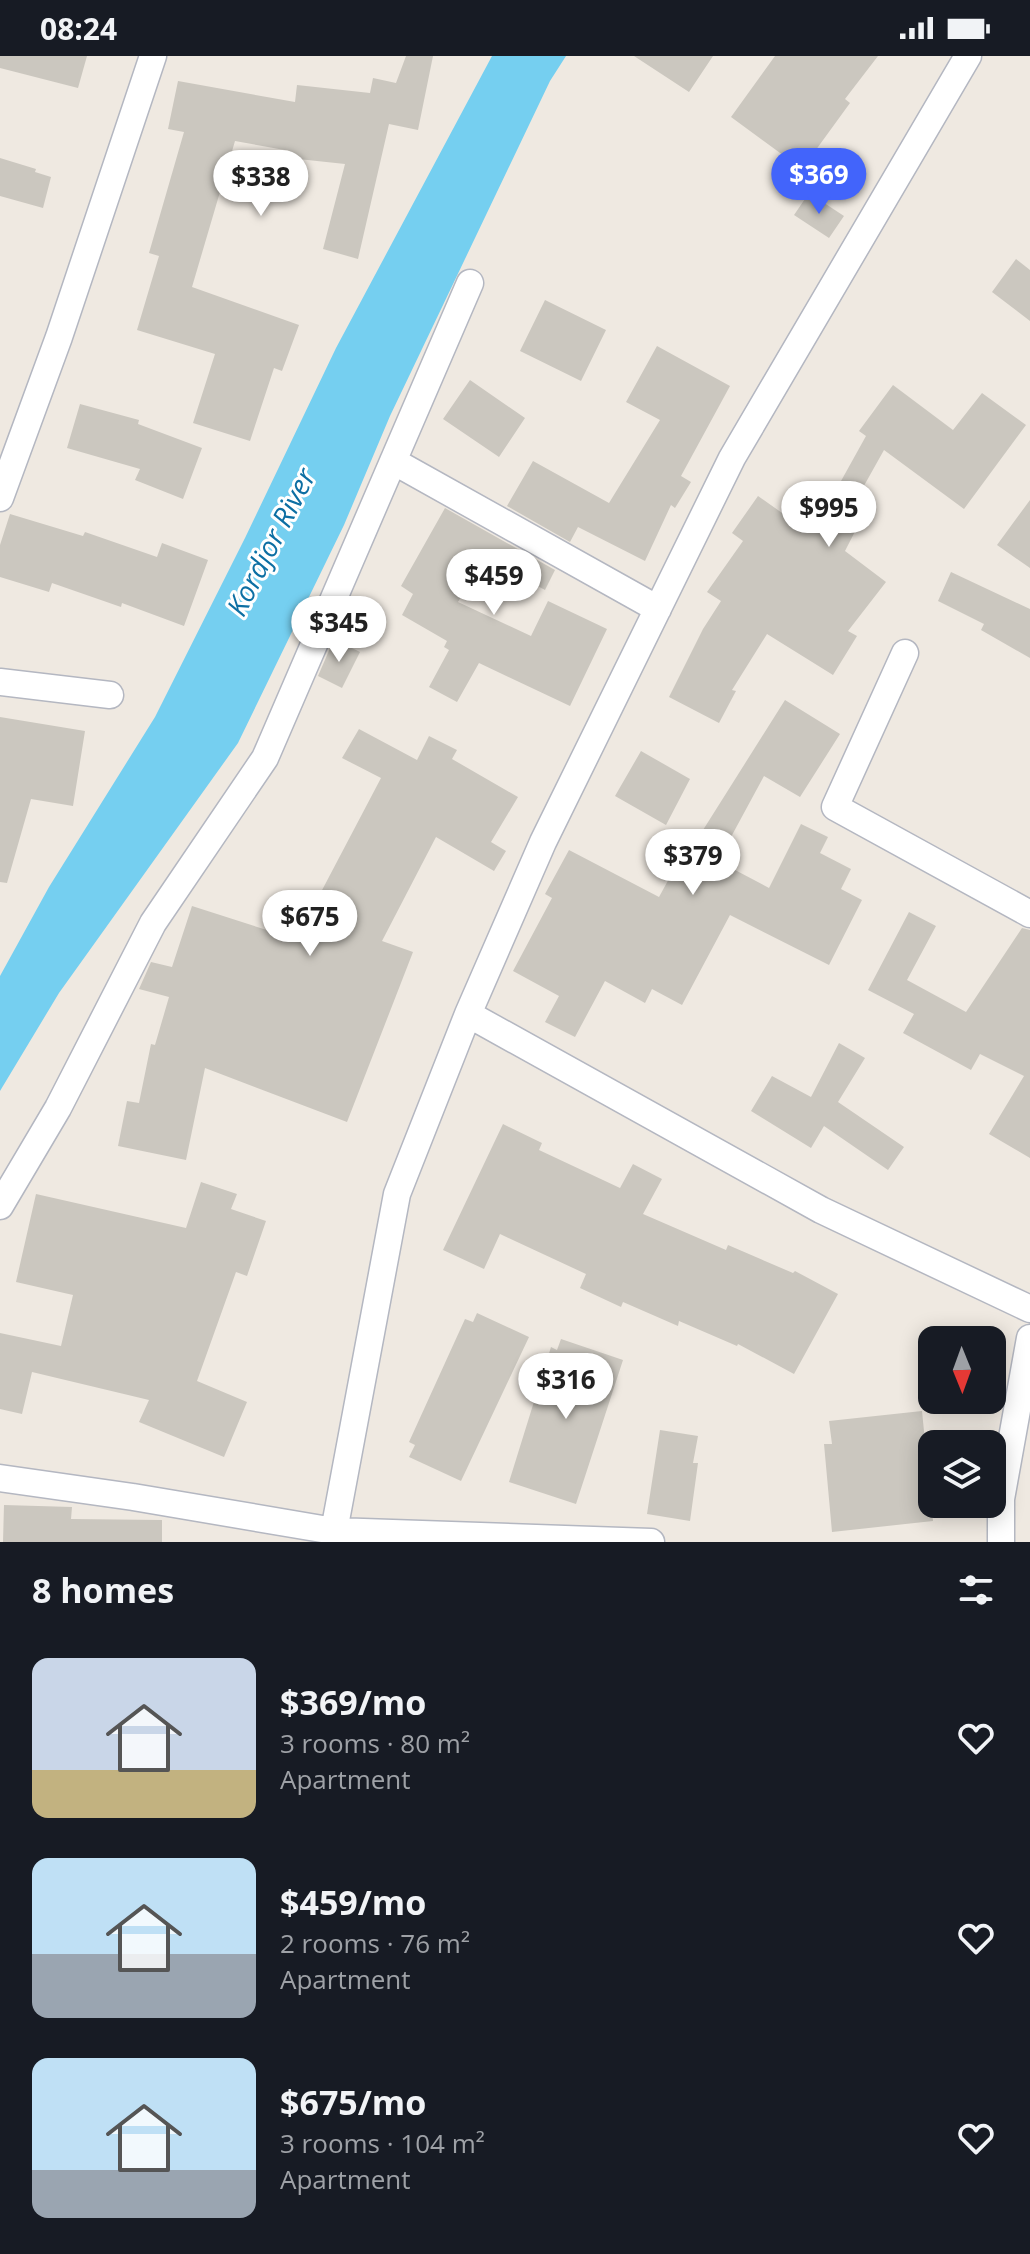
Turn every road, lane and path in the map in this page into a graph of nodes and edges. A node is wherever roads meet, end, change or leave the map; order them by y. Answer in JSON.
{"nodes":[{"id":1,"x":153,"y":56,"type":"edge"},
{"id":2,"x":968,"y":56,"type":"edge"},
{"id":3,"x":470,"y":283,"type":"dead end"},
{"id":4,"x":393,"y":461,"type":"junction"},
{"id":5,"x":0,"y":498,"type":"edge"},
{"id":6,"x":658,"y":609,"type":"junction"},
{"id":7,"x":905,"y":653,"type":"dead end"},
{"id":8,"x":0,"y":682,"type":"edge"},
{"id":9,"x":110,"y":695,"type":"dead end"},
{"id":10,"x":1030,"y":914,"type":"edge"},
{"id":11,"x":468,"y":1014,"type":"junction"},
{"id":12,"x":0,"y":1206,"type":"edge"},
{"id":13,"x":1030,"y":1309,"type":"edge"},
{"id":14,"x":1030,"y":1338,"type":"edge"},
{"id":15,"x":0,"y":1478,"type":"edge"},
{"id":16,"x":334,"y":1537,"type":"edge"},
{"id":17,"x":651,"y":1542,"type":"edge"},
{"id":18,"x":1001,"y":1542,"type":"edge"}],
"edges":[{"from":1,"to":5,"type":"street"},
{"from":2,"to":6,"type":"street"},
{"from":3,"to":4,"type":"street"},
{"from":4,"to":6,"type":"street"},
{"from":4,"to":12,"type":"street"},
{"from":6,"to":11,"type":"street"},
{"from":7,"to":10,"type":"street"},
{"from":8,"to":9,"type":"street"},
{"from":11,"to":13,"type":"street"},
{"from":11,"to":16,"type":"street"},
{"from":14,"to":18,"type":"street"},
{"from":15,"to":16,"type":"street"},
{"from":16,"to":17,"type":"street"}]}
